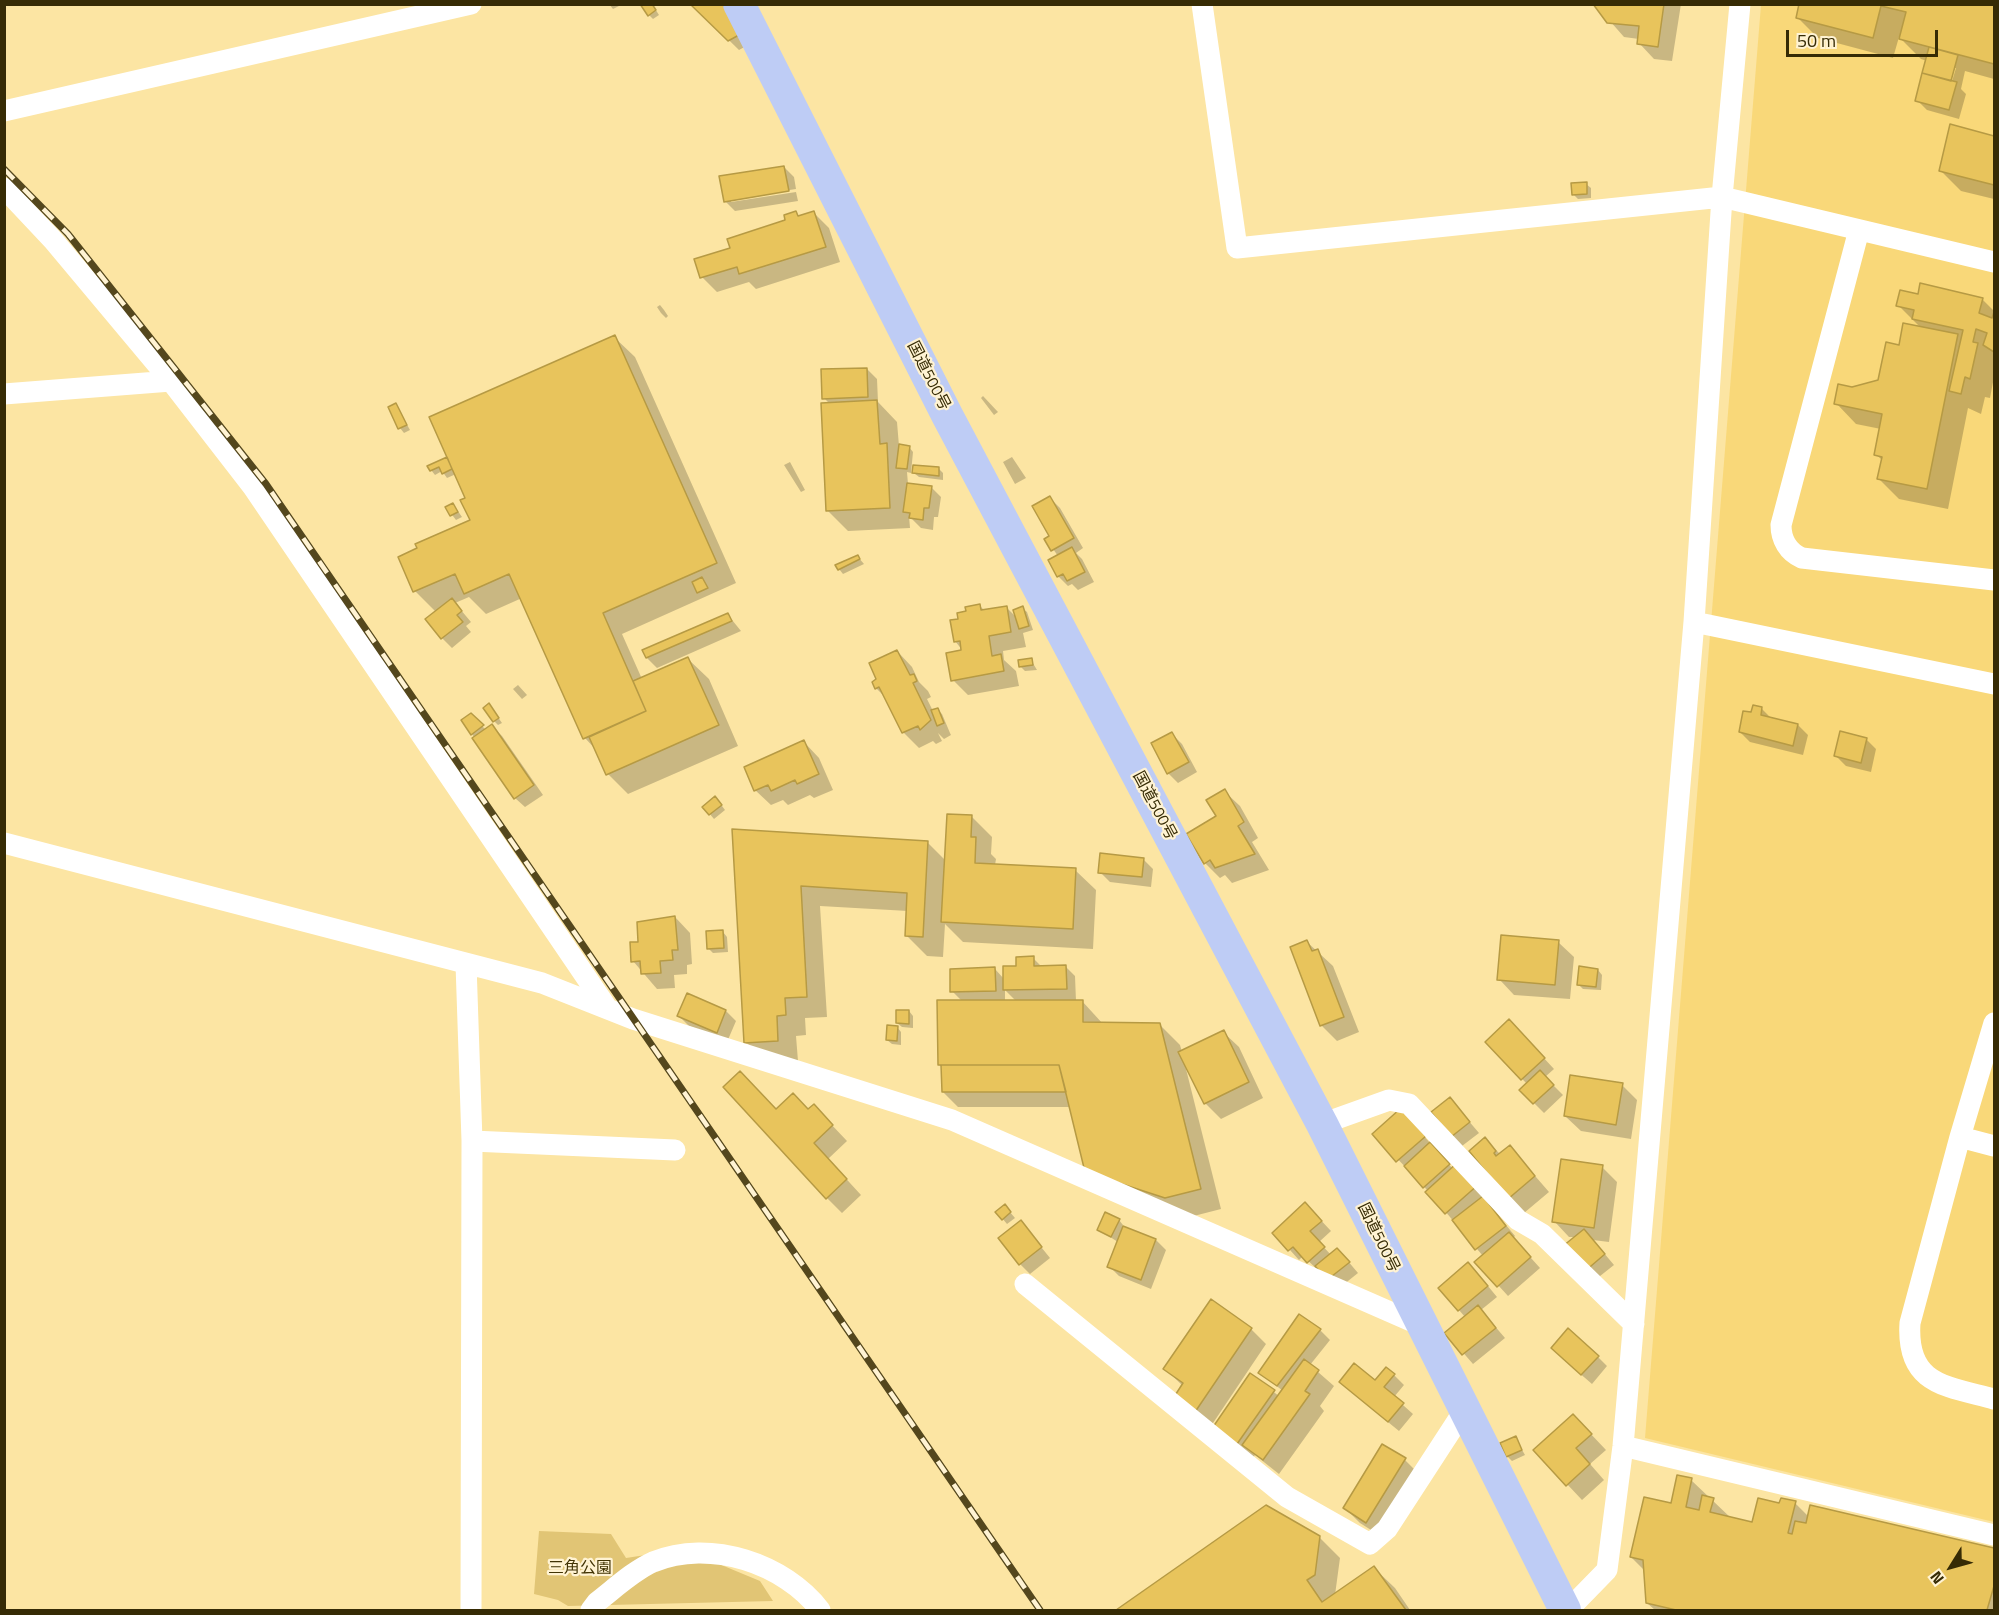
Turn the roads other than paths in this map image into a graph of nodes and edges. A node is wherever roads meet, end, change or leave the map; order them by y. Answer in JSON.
{"nodes":[{"id":1,"x":471,"y":4,"type":"edge"},
{"id":2,"x":739,"y":4,"type":"edge"},
{"id":3,"x":1202,"y":4,"type":"edge"},
{"id":4,"x":1740,"y":4,"type":"edge"},
{"id":5,"x":4,"y":111,"type":"edge"},
{"id":6,"x":4,"y":188,"type":"edge"},
{"id":7,"x":1722,"y":197,"type":"junction"},
{"id":8,"x":1859,"y":230,"type":"junction"},
{"id":9,"x":1995,"y":262,"type":"edge"},
{"id":10,"x":171,"y":381,"type":"junction"},
{"id":11,"x":4,"y":394,"type":"edge"},
{"id":12,"x":1995,"y":580,"type":"edge"},
{"id":13,"x":1694,"y":622,"type":"junction"},
{"id":14,"x":1995,"y":684,"type":"edge"},
{"id":15,"x":4,"y":843,"type":"edge"},
{"id":16,"x":466,"y":963,"type":"junction"},
{"id":17,"x":607,"y":1008,"type":"junction"},
{"id":18,"x":1995,"y":1023,"type":"edge"},
{"id":19,"x":1322,"y":1124,"type":"junction"},
{"id":20,"x":1960,"y":1137,"type":"junction"},
{"id":21,"x":471,"y":1141,"type":"junction"},
{"id":22,"x":1995,"y":1146,"type":"edge"},
{"id":23,"x":675,"y":1150,"type":"dead end"},
{"id":24,"x":1024,"y":1284,"type":"dead end"},
{"id":25,"x":1634,"y":1324,"type":"junction"},
{"id":26,"x":1420,"y":1325,"type":"junction"},
{"id":27,"x":1995,"y":1400,"type":"edge"},
{"id":28,"x":1465,"y":1409,"type":"junction"},
{"id":29,"x":1623,"y":1446,"type":"junction"},
{"id":30,"x":1995,"y":1535,"type":"edge"},
{"id":31,"x":471,"y":1611,"type":"edge"},
{"id":32,"x":591,"y":1611,"type":"edge"},
{"id":33,"x":820,"y":1611,"type":"edge"},
{"id":34,"x":1567,"y":1611,"type":"edge"}],
"edges":[{"from":1,"to":5,"type":"street"},
{"from":2,"to":19,"type":"highway","name":"国道500号"},
{"from":3,"to":7,"type":"street"},
{"from":4,"to":7,"type":"street"},
{"from":6,"to":10,"type":"street"},
{"from":7,"to":8,"type":"street"},
{"from":7,"to":13,"type":"street"},
{"from":8,"to":9,"type":"street"},
{"from":8,"to":12,"type":"street"},
{"from":10,"to":11,"type":"street"},
{"from":10,"to":17,"type":"street"},
{"from":13,"to":14,"type":"street"},
{"from":13,"to":25,"type":"street"},
{"from":15,"to":16,"type":"street"},
{"from":16,"to":17,"type":"street"},
{"from":16,"to":21,"type":"street"},
{"from":17,"to":26,"type":"street"},
{"from":18,"to":20,"type":"street"},
{"from":19,"to":25,"type":"street"},
{"from":19,"to":26,"type":"highway","name":"国道500号"},
{"from":20,"to":22,"type":"street"},
{"from":20,"to":27,"type":"street"},
{"from":21,"to":23,"type":"street"},
{"from":21,"to":31,"type":"street"},
{"from":24,"to":28,"type":"street"},
{"from":25,"to":29,"type":"street"},
{"from":26,"to":28,"type":"highway","name":"国道500号"},
{"from":28,"to":34,"type":"highway","name":"国道500号"},
{"from":29,"to":30,"type":"street"},
{"from":29,"to":34,"type":"street"},
{"from":32,"to":33,"type":"street"}]}
